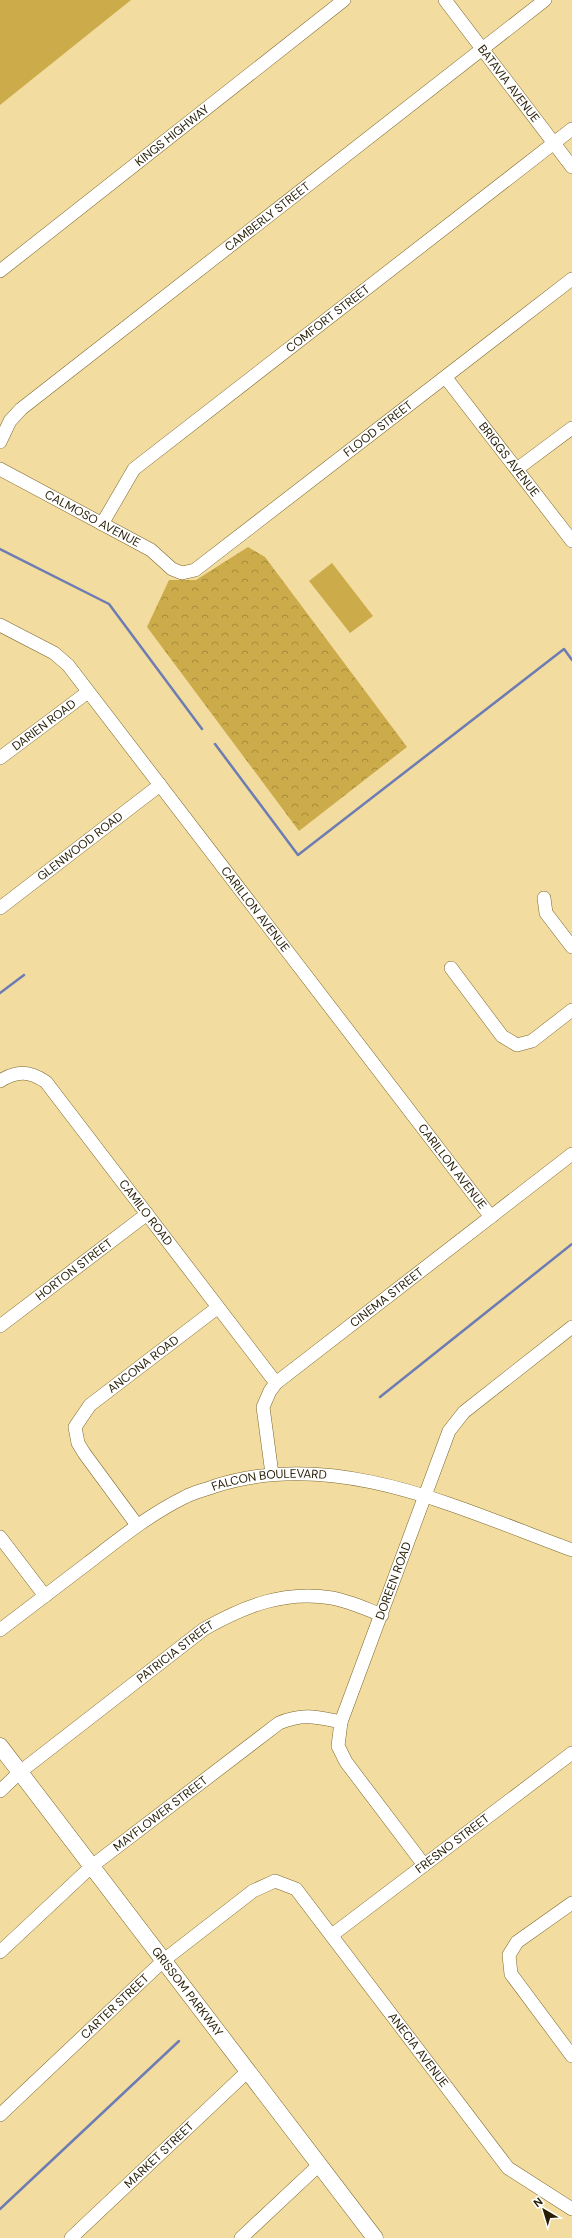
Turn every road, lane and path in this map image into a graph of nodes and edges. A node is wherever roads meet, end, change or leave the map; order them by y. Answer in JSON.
{"nodes":[{"id":1,"x":344,"y":0,"type":"edge"},
{"id":2,"x":445,"y":0,"type":"edge"},
{"id":3,"x":545,"y":0,"type":"edge"},
{"id":4,"x":482,"y":49,"type":"junction"},
{"id":5,"x":572,"y":129,"type":"edge"},
{"id":6,"x":553,"y":143,"type":"junction"},
{"id":7,"x":572,"y":167,"type":"edge"},
{"id":8,"x":0,"y":271,"type":"edge"},
{"id":9,"x":572,"y":279,"type":"edge"},
{"id":10,"x":446,"y":378,"type":"junction"},
{"id":11,"x":572,"y":428,"type":"edge"},
{"id":12,"x":0,"y":442,"type":"edge"},
{"id":13,"x":0,"y":469,"type":"edge"},
{"id":14,"x":517,"y":469,"type":"junction"},
{"id":15,"x":102,"y":524,"type":"junction"},
{"id":16,"x":572,"y":541,"type":"edge"},
{"id":17,"x":182,"y":573,"type":"joint"},
{"id":18,"x":0,"y":625,"type":"edge"},
{"id":19,"x":88,"y":692,"type":"junction"},
{"id":20,"x":0,"y":758,"type":"edge"},
{"id":21,"x":160,"y":785,"type":"junction"},
{"id":22,"x":544,"y":898,"type":"dead end"},
{"id":23,"x":0,"y":908,"type":"edge"},
{"id":24,"x":572,"y":948,"type":"edge"},
{"id":25,"x":452,"y":968,"type":"dead end"},
{"id":26,"x":572,"y":1010,"type":"edge"},
{"id":27,"x":0,"y":1081,"type":"edge"},
{"id":28,"x":572,"y":1154,"type":"edge"},
{"id":29,"x":147,"y":1214,"type":"junction"},
{"id":30,"x":491,"y":1217,"type":"junction"},
{"id":31,"x":217,"y":1308,"type":"junction"},
{"id":32,"x":0,"y":1326,"type":"edge"},
{"id":33,"x":572,"y":1326,"type":"edge"},
{"id":34,"x":276,"y":1383,"type":"junction"},
{"id":35,"x":272,"y":1474,"type":"junction"},
{"id":36,"x":425,"y":1496,"type":"junction"},
{"id":37,"x":137,"y":1525,"type":"junction"},
{"id":38,"x":0,"y":1537,"type":"edge"},
{"id":39,"x":572,"y":1550,"type":"edge"},
{"id":40,"x":45,"y":1596,"type":"junction"},
{"id":41,"x":382,"y":1615,"type":"junction"},
{"id":42,"x":0,"y":1630,"type":"edge"},
{"id":43,"x":341,"y":1722,"type":"junction"},
{"id":44,"x":0,"y":1746,"type":"edge"},
{"id":45,"x":572,"y":1753,"type":"edge"},
{"id":46,"x":20,"y":1772,"type":"junction"},
{"id":47,"x":0,"y":1791,"type":"edge"},
{"id":48,"x":424,"y":1865,"type":"junction"},
{"id":49,"x":92,"y":1866,"type":"junction"},
{"id":50,"x":275,"y":1881,"type":"joint"},
{"id":51,"x":572,"y":1903,"type":"edge"},
{"id":52,"x":332,"y":1935,"type":"junction"},
{"id":53,"x":0,"y":1952,"type":"edge"},
{"id":54,"x":164,"y":1960,"type":"junction"},
{"id":55,"x":572,"y":2056,"type":"edge"},
{"id":56,"x":248,"y":2071,"type":"junction"},
{"id":57,"x":0,"y":2115,"type":"edge"},
{"id":58,"x":319,"y":2165,"type":"junction"},
{"id":59,"x":572,"y":2209,"type":"edge"},
{"id":60,"x":71,"y":2238,"type":"edge"},
{"id":61,"x":241,"y":2238,"type":"edge"},
{"id":62,"x":375,"y":2238,"type":"edge"}],
"edges":[{"from":1,"to":8,"type":"street","name":"KINGS HIGHWAY"},
{"from":2,"to":4,"type":"street","name":"BATAVIA AVENUE"},
{"from":3,"to":4,"type":"street","name":"CAMBERLY STREET"},
{"from":4,"to":6,"type":"street","name":"BATAVIA AVENUE"},
{"from":4,"to":12,"type":"street","name":"CAMBERLY STREET"},
{"from":5,"to":6,"type":"street","name":"COMFORT STREET"},
{"from":6,"to":7,"type":"street","name":"BATAVIA AVENUE"},
{"from":6,"to":15,"type":"street","name":"COMFORT STREET"},
{"from":9,"to":10,"type":"street","name":"FLOOD STREET"},
{"from":10,"to":14,"type":"street","name":"BRIGGS AVENUE"},
{"from":10,"to":17,"type":"street","name":"FLOOD STREET"},
{"from":11,"to":14,"type":"street"},
{"from":13,"to":15,"type":"street","name":"CALMOSO AVENUE"},
{"from":14,"to":16,"type":"street","name":"BRIGGS AVENUE"},
{"from":15,"to":17,"type":"street","name":"CALMOSO AVENUE"},
{"from":18,"to":19,"type":"street","name":"CARILLON AVENUE"},
{"from":19,"to":20,"type":"street","name":"DARIEN ROAD"},
{"from":19,"to":21,"type":"street","name":"CARILLON AVENUE"},
{"from":21,"to":23,"type":"street","name":"GLENWOOD ROAD"},
{"from":21,"to":30,"type":"street","name":"CARILLON AVENUE"},
{"from":22,"to":24,"type":"street"},
{"from":25,"to":26,"type":"street"},
{"from":27,"to":29,"type":"street","name":"CAMILO ROAD"},
{"from":28,"to":30,"type":"street","name":"CINEMA STREET"},
{"from":29,"to":31,"type":"street","name":"CAMILO ROAD"},
{"from":29,"to":32,"type":"street","name":"HORTON STREET"},
{"from":30,"to":34,"type":"street","name":"CINEMA STREET"},
{"from":31,"to":34,"type":"street","name":"CAMILO ROAD"},
{"from":31,"to":37,"type":"street","name":"ANCONA ROAD"},
{"from":33,"to":36,"type":"street","name":"DOREEN ROAD"},
{"from":34,"to":35,"type":"street","name":"CINEMA STREET"},
{"from":35,"to":36,"type":"street","name":"FALCON BOULEVARD"},
{"from":35,"to":37,"type":"street","name":"FALCON BOULEVARD"},
{"from":36,"to":39,"type":"street","name":"FALCON BOULEVARD"},
{"from":36,"to":41,"type":"street","name":"DOREEN ROAD"},
{"from":37,"to":40,"type":"street","name":"FALCON BOULEVARD"},
{"from":38,"to":40,"type":"street"},
{"from":40,"to":42,"type":"street","name":"FALCON BOULEVARD"},
{"from":41,"to":43,"type":"street","name":"DOREEN ROAD"},
{"from":41,"to":46,"type":"street","name":"PATRICIA STREET"},
{"from":43,"to":48,"type":"street","name":"DOREEN ROAD"},
{"from":43,"to":49,"type":"street","name":"MAYFLOWER STREET"},
{"from":44,"to":46,"type":"main road","name":"GRISSOM PARKWAY"},
{"from":45,"to":48,"type":"street","name":"FRESNO STREET"},
{"from":46,"to":47,"type":"street","name":"PATRICIA STREET"},
{"from":46,"to":49,"type":"main road","name":"GRISSOM PARKWAY"},
{"from":48,"to":52,"type":"street","name":"FRESNO STREET"},
{"from":49,"to":53,"type":"street","name":"MAYFLOWER STREET"},
{"from":49,"to":54,"type":"main road","name":"GRISSOM PARKWAY"},
{"from":50,"to":52,"type":"street","name":"ANECIA AVENUE"},
{"from":50,"to":54,"type":"street","name":"CARTER STREET"},
{"from":51,"to":55,"type":"street"},
{"from":52,"to":59,"type":"street","name":"ANECIA AVENUE"},
{"from":54,"to":56,"type":"main road","name":"GRISSOM PARKWAY"},
{"from":54,"to":57,"type":"street","name":"CARTER STREET"},
{"from":56,"to":58,"type":"main road","name":"GRISSOM PARKWAY"},
{"from":56,"to":60,"type":"street","name":"MARKET STREET"},
{"from":58,"to":61,"type":"street"},
{"from":58,"to":62,"type":"main road","name":"GRISSOM PARKWAY"}]}
